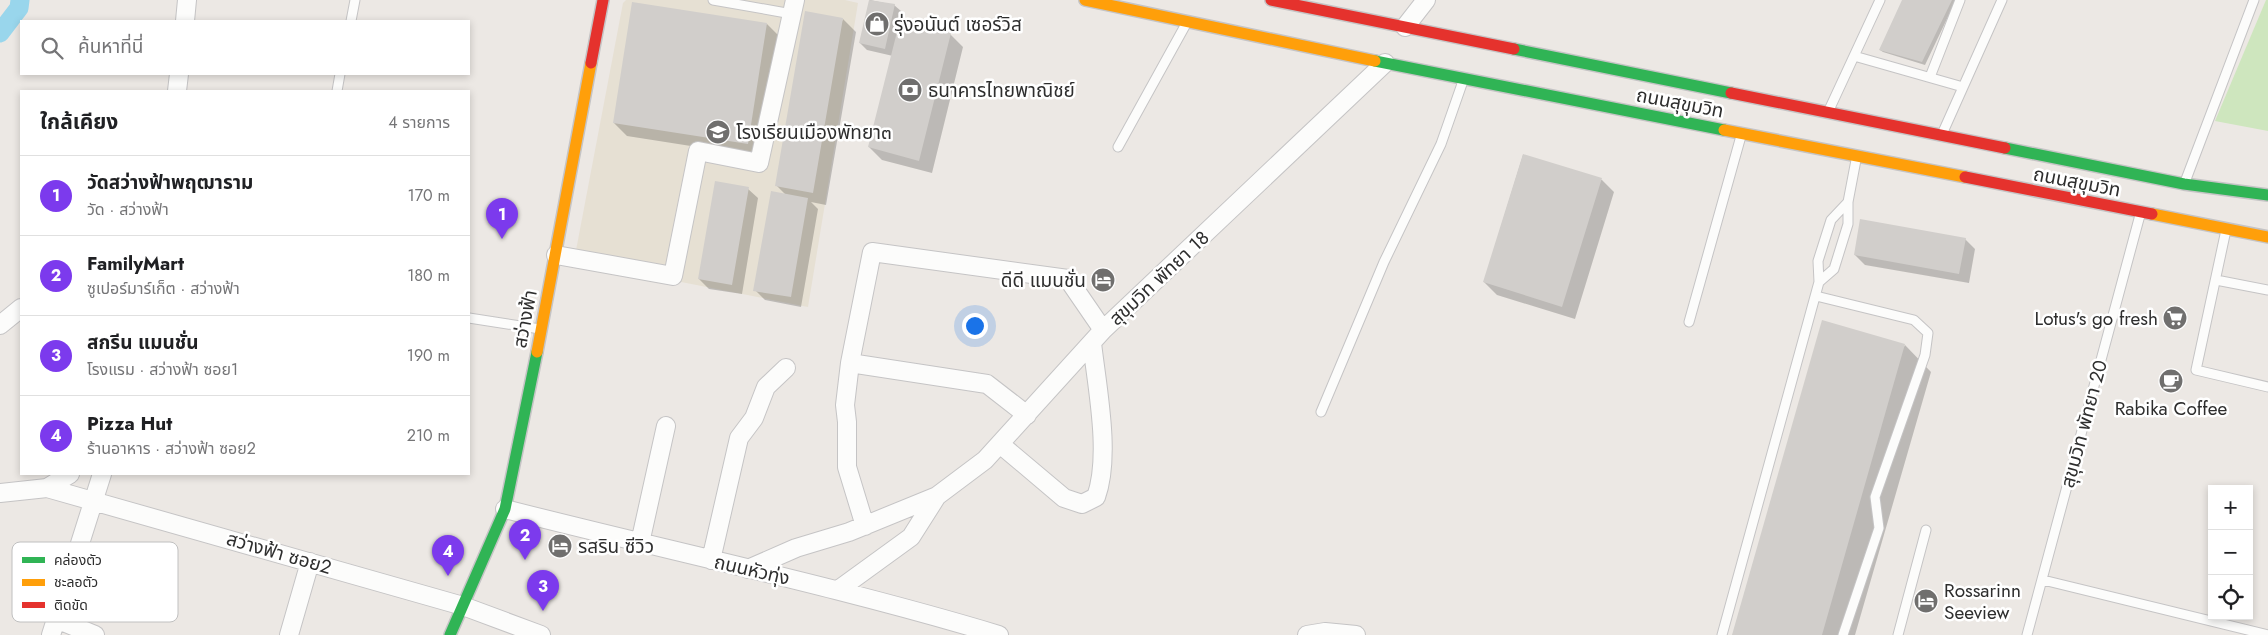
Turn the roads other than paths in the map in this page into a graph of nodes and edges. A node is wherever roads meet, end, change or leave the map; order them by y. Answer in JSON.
{"nodes":[{"id":1,"x":187,"y":0,"type":"edge"},
{"id":2,"x":355,"y":0,"type":"edge"},
{"id":3,"x":603,"y":0,"type":"edge"},
{"id":4,"x":713,"y":0,"type":"edge"},
{"id":5,"x":1085,"y":0,"type":"edge"},
{"id":6,"x":1271,"y":0,"type":"edge"},
{"id":7,"x":1426,"y":0,"type":"edge"},
{"id":8,"x":1880,"y":0,"type":"edge"},
{"id":9,"x":1960,"y":0,"type":"edge"},
{"id":10,"x":2002,"y":0,"type":"edge"},
{"id":11,"x":2254,"y":0,"type":"edge"},
{"id":12,"x":1289,"y":2,"type":"edge"},
{"id":13,"x":793,"y":7,"type":"edge"},
{"id":14,"x":185,"y":20,"type":"edge"},
{"id":15,"x":351,"y":20,"type":"edge"},
{"id":16,"x":1188,"y":22,"type":"junction"},
{"id":17,"x":1405,"y":27,"type":"junction"},
{"id":18,"x":1854,"y":56,"type":"junction"},
{"id":19,"x":1385,"y":63,"type":"junction"},
{"id":20,"x":179,"y":75,"type":"edge"},
{"id":21,"x":340,"y":75,"type":"edge"},
{"id":22,"x":1930,"y":77,"type":"junction"},
{"id":23,"x":1464,"y":78,"type":"junction"},
{"id":24,"x":1963,"y":87,"type":"junction"},
{"id":25,"x":177,"y":90,"type":"edge"},
{"id":26,"x":337,"y":90,"type":"edge"},
{"id":27,"x":1828,"y":113,"type":"junction"},
{"id":28,"x":1742,"y":133,"type":"junction"},
{"id":29,"x":1942,"y":134,"type":"junction"},
{"id":30,"x":1118,"y":147,"type":"dead end"},
{"id":31,"x":1857,"y":157,"type":"junction"},
{"id":32,"x":2184,"y":184,"type":"junction"},
{"id":33,"x":2268,"y":195,"type":"edge"},
{"id":34,"x":1848,"y":202,"type":"junction"},
{"id":35,"x":2141,"y":212,"type":"junction"},
{"id":36,"x":2226,"y":229,"type":"junction"},
{"id":37,"x":2268,"y":237,"type":"edge"},
{"id":38,"x":556,"y":255,"type":"junction"},
{"id":39,"x":2216,"y":280,"type":"junction"},
{"id":40,"x":1820,"y":282,"type":"junction"},
{"id":41,"x":2268,"y":290,"type":"edge"},
{"id":42,"x":1816,"y":296,"type":"junction"},
{"id":43,"x":20,"y":309,"type":"edge"},
{"id":44,"x":470,"y":318,"type":"edge"},
{"id":45,"x":1689,"y":322,"type":"dead end"},
{"id":46,"x":0,"y":325,"type":"edge"},
{"id":47,"x":541,"y":329,"type":"junction"},
{"id":48,"x":1098,"y":336,"type":"junction"},
{"id":49,"x":850,"y":363,"type":"junction"},
{"id":50,"x":786,"y":368,"type":"dead end"},
{"id":51,"x":2268,"y":387,"type":"edge"},
{"id":52,"x":1321,"y":412,"type":"dead end"},
{"id":53,"x":1027,"y":416,"type":"junction"},
{"id":54,"x":666,"y":426,"type":"dead end"},
{"id":55,"x":1000,"y":444,"type":"junction"},
{"id":56,"x":68,"y":475,"type":"edge"},
{"id":57,"x":102,"y":475,"type":"edge"},
{"id":58,"x":47,"y":488,"type":"junction"},
{"id":59,"x":0,"y":493,"type":"edge"},
{"id":60,"x":937,"y":496,"type":"junction"},
{"id":61,"x":94,"y":500,"type":"junction"},
{"id":62,"x":505,"y":508,"type":"junction"},
{"id":63,"x":865,"y":526,"type":"junction"},
{"id":64,"x":1926,"y":530,"type":"dead end"},
{"id":65,"x":81,"y":542,"type":"edge"},
{"id":66,"x":640,"y":544,"type":"junction"},
{"id":67,"x":711,"y":560,"type":"junction"},
{"id":68,"x":310,"y":562,"type":"junction"},
{"id":69,"x":748,"y":569,"type":"junction"},
{"id":70,"x":2042,"y":580,"type":"junction"},
{"id":71,"x":838,"y":590,"type":"junction"},
{"id":72,"x":463,"y":606,"type":"junction"},
{"id":73,"x":54,"y":627,"type":"edge"},
{"id":74,"x":989,"y":634,"type":"edge"},
{"id":75,"x":95,"y":635,"type":"edge"},
{"id":76,"x":289,"y":635,"type":"edge"},
{"id":77,"x":450,"y":635,"type":"edge"},
{"id":78,"x":541,"y":635,"type":"edge"},
{"id":79,"x":1307,"y":635,"type":"edge"},
{"id":80,"x":1356,"y":635,"type":"edge"},
{"id":81,"x":1722,"y":635,"type":"edge"},
{"id":82,"x":1843,"y":635,"type":"edge"},
{"id":83,"x":1898,"y":635,"type":"edge"},
{"id":84,"x":2027,"y":635,"type":"edge"},
{"id":85,"x":2268,"y":635,"type":"edge"}],
"edges":[{"from":1,"to":14,"type":"street"},
{"from":2,"to":15,"type":"lane"},
{"from":3,"to":38,"type":"main road","name":"สว่างฟ้า"},
{"from":4,"to":13,"type":"lane"},
{"from":5,"to":16,"type":"main road","name":"ถนนสุขุมวิท"},
{"from":6,"to":12,"type":"main road","name":"ถนนสุขุมวิท"},
{"from":7,"to":17,"type":"street"},
{"from":8,"to":18,"type":"lane"},
{"from":9,"to":22,"type":"lane"},
{"from":10,"to":24,"type":"lane"},
{"from":11,"to":32,"type":"lane"},
{"from":12,"to":17,"type":"main road","name":"ถนนสุขุมวิท"},
{"from":13,"to":38,"type":"street"},
{"from":16,"to":19,"type":"main road","name":"ถนนสุขุมวิท"},
{"from":16,"to":30,"type":"lane"},
{"from":17,"to":27,"type":"main road","name":"ถนนสุขุมวิท"},
{"from":18,"to":22,"type":"lane"},
{"from":18,"to":27,"type":"lane"},
{"from":19,"to":23,"type":"main road","name":"ถนนสุขุมวิท"},
{"from":19,"to":48,"type":"street","name":"สุขุมวิท พัทยา 18"},
{"from":20,"to":25,"type":"street"},
{"from":21,"to":26,"type":"lane"},
{"from":22,"to":24,"type":"lane"},
{"from":23,"to":28,"type":"main road","name":"ถนนสุขุมวิท"},
{"from":23,"to":52,"type":"lane"},
{"from":24,"to":29,"type":"lane"},
{"from":27,"to":29,"type":"main road","name":"ถนนสุขุมวิท"},
{"from":28,"to":31,"type":"main road","name":"ถนนสุขุมวิท"},
{"from":28,"to":45,"type":"lane"},
{"from":29,"to":32,"type":"main road","name":"ถนนสุขุมวิท"},
{"from":31,"to":34,"type":"lane"},
{"from":31,"to":35,"type":"main road","name":"ถนนสุขุมวิท"},
{"from":32,"to":33,"type":"main road","name":"ถนนสุขุมวิท"},
{"from":34,"to":40,"type":"lane"},
{"from":34,"to":40,"type":"lane"},
{"from":35,"to":36,"type":"main road","name":"ถนนสุขุมวิท"},
{"from":35,"to":70,"type":"lane","name":"สุขุมวิท พัทยา 20"},
{"from":36,"to":37,"type":"main road","name":"ถนนสุขุมวิท"},
{"from":36,"to":39,"type":"lane"},
{"from":38,"to":47,"type":"main road","name":"สว่างฟ้า"},
{"from":39,"to":41,"type":"lane"},
{"from":39,"to":51,"type":"lane"},
{"from":40,"to":42,"type":"lane"},
{"from":42,"to":81,"type":"lane"},
{"from":42,"to":82,"type":"lane"},
{"from":43,"to":46,"type":"street"},
{"from":44,"to":47,"type":"lane"},
{"from":47,"to":62,"type":"main road","name":"สว่างฟ้า"},
{"from":48,"to":49,"type":"street"},
{"from":48,"to":53,"type":"street","name":"สุขุมวิท พัทยา 18"},
{"from":48,"to":55,"type":"street"},
{"from":49,"to":53,"type":"street"},
{"from":49,"to":63,"type":"street"},
{"from":50,"to":67,"type":"street"},
{"from":53,"to":55,"type":"street","name":"สุขุมวิท พัทยา 18"},
{"from":54,"to":66,"type":"street"},
{"from":55,"to":60,"type":"street","name":"สุขุมวิท พัทยา 18"},
{"from":56,"to":58,"type":"street"},
{"from":57,"to":61,"type":"street"},
{"from":58,"to":59,"type":"street"},
{"from":58,"to":61,"type":"street","name":"สว่างฟ้า ซอย2"},
{"from":60,"to":63,"type":"street","name":"สุขุมวิท พัทยา 18"},
{"from":60,"to":71,"type":"street","name":"สุขุมวิท พัทยา 18"},
{"from":61,"to":65,"type":"street"},
{"from":61,"to":68,"type":"street","name":"สว่างฟ้า ซอย2"},
{"from":62,"to":66,"type":"street","name":"ถนนหัวทุ่ง"},
{"from":62,"to":72,"type":"main road","name":"สว่างฟ้า"},
{"from":63,"to":69,"type":"street","name":"สุขุมวิท พัทยา 18"},
{"from":64,"to":83,"type":"lane"},
{"from":66,"to":67,"type":"street","name":"ถนนหัวทุ่ง"},
{"from":67,"to":69,"type":"street","name":"ถนนหัวทุ่ง"},
{"from":68,"to":72,"type":"street","name":"สว่างฟ้า ซอย2"},
{"from":68,"to":76,"type":"street"},
{"from":69,"to":71,"type":"street","name":"ถนนหัวทุ่ง"},
{"from":70,"to":84,"type":"lane","name":"สุขุมวิท พัทยา 20"},
{"from":70,"to":85,"type":"lane"},
{"from":71,"to":74,"type":"street","name":"ถนนหัวทุ่ง"},
{"from":72,"to":77,"type":"main road","name":"สว่างฟ้า"},
{"from":72,"to":78,"type":"street","name":"สว่างฟ้า ซอย2"},
{"from":73,"to":75,"type":"street"},
{"from":79,"to":80,"type":"street"}]}
